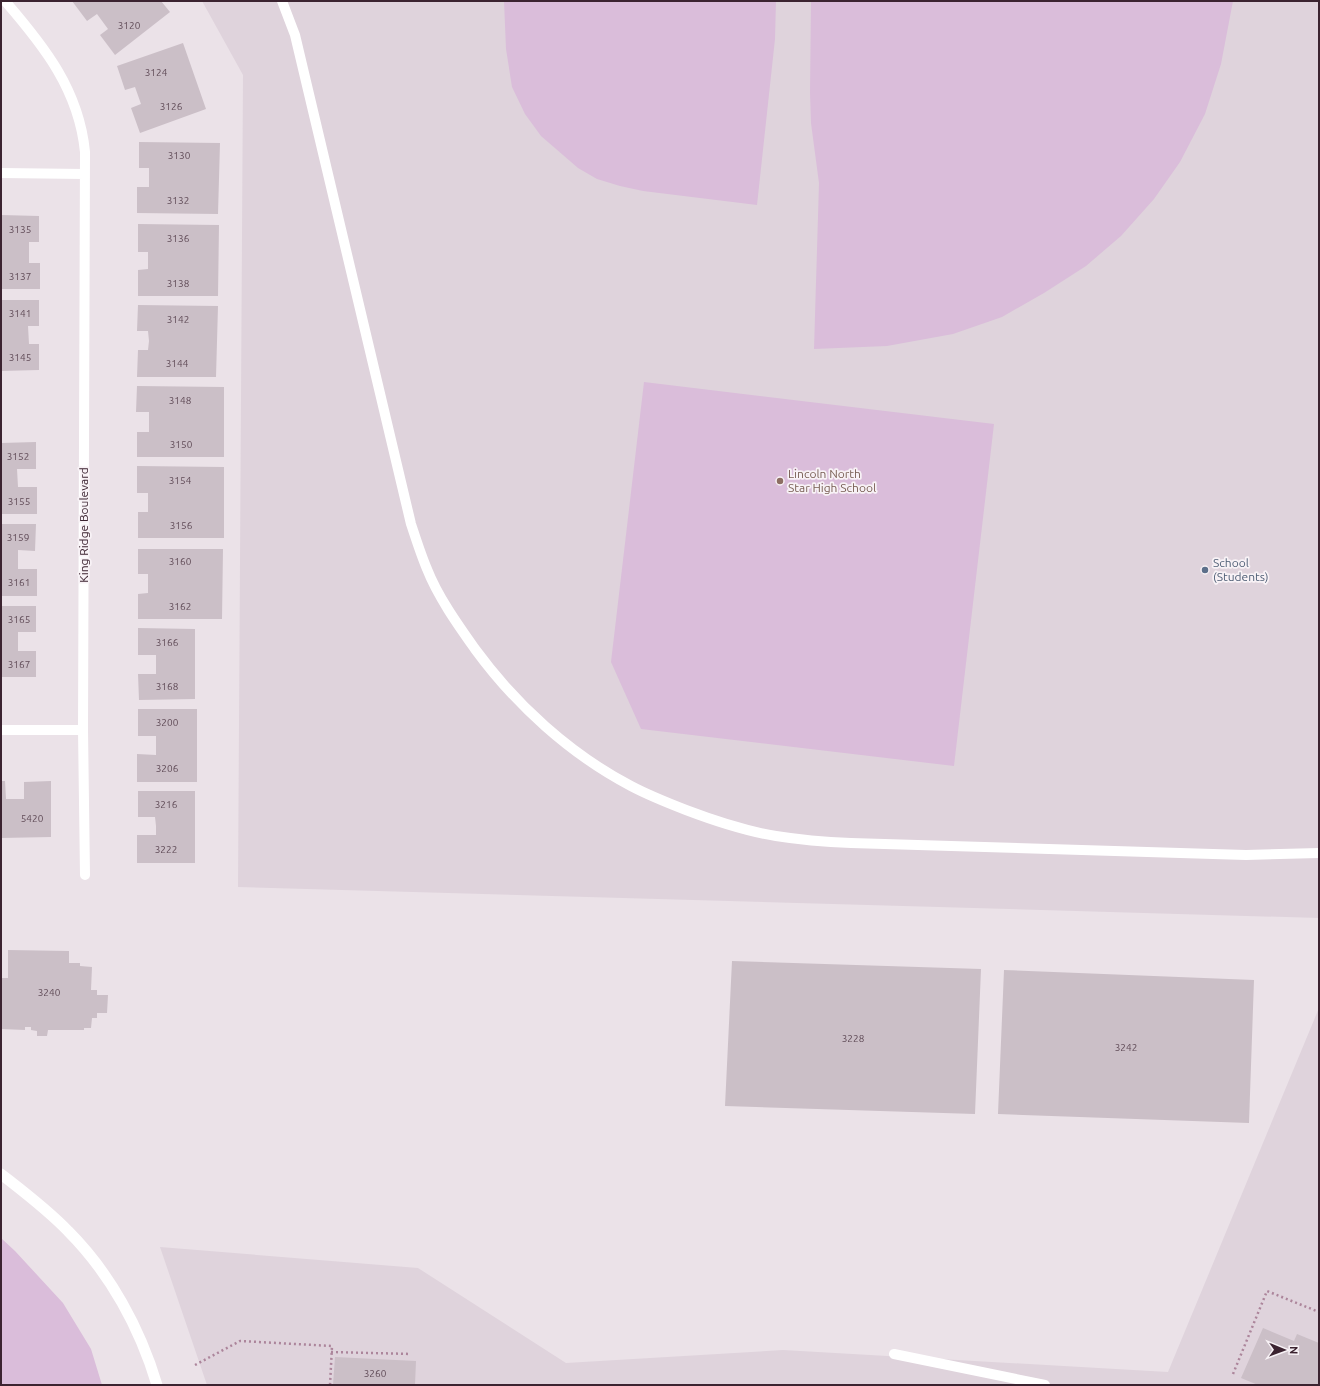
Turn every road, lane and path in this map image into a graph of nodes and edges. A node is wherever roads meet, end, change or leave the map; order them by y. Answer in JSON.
{"nodes":[{"id":1,"x":5,"y":1,"type":"edge"},
{"id":2,"x":282,"y":1,"type":"edge"},
{"id":3,"x":1,"y":173,"type":"edge"},
{"id":4,"x":86,"y":174,"type":"junction"},
{"id":5,"x":1,"y":730,"type":"edge"},
{"id":6,"x":83,"y":730,"type":"junction"},
{"id":7,"x":1319,"y":853,"type":"edge"},
{"id":8,"x":85,"y":875,"type":"dead end"},
{"id":9,"x":1,"y":1174,"type":"edge"},
{"id":10,"x":1319,"y":1312,"type":"edge"},
{"id":11,"x":331,"y":1352,"type":"junction"},
{"id":12,"x":411,"y":1354,"type":"dead end"},
{"id":13,"x":894,"y":1354,"type":"dead end"},
{"id":14,"x":195,"y":1365,"type":"dead end"},
{"id":15,"x":1233,"y":1374,"type":"dead end"},
{"id":16,"x":156,"y":1385,"type":"edge"},
{"id":17,"x":330,"y":1385,"type":"edge"},
{"id":18,"x":1045,"y":1385,"type":"edge"}],
"edges":[{"from":1,"to":4,"type":"lane","name":"King Ridge Boulevard"},
{"from":2,"to":7,"type":"lane"},
{"from":3,"to":4,"type":"lane"},
{"from":4,"to":6,"type":"lane","name":"King Ridge Boulevard"},
{"from":5,"to":6,"type":"lane"},
{"from":6,"to":8,"type":"lane","name":"King Ridge Boulevard"},
{"from":9,"to":16,"type":"street"},
{"from":10,"to":15,"type":"path"},
{"from":11,"to":12,"type":"path"},
{"from":11,"to":14,"type":"path"},
{"from":11,"to":17,"type":"path"},
{"from":13,"to":18,"type":"lane"}]}
